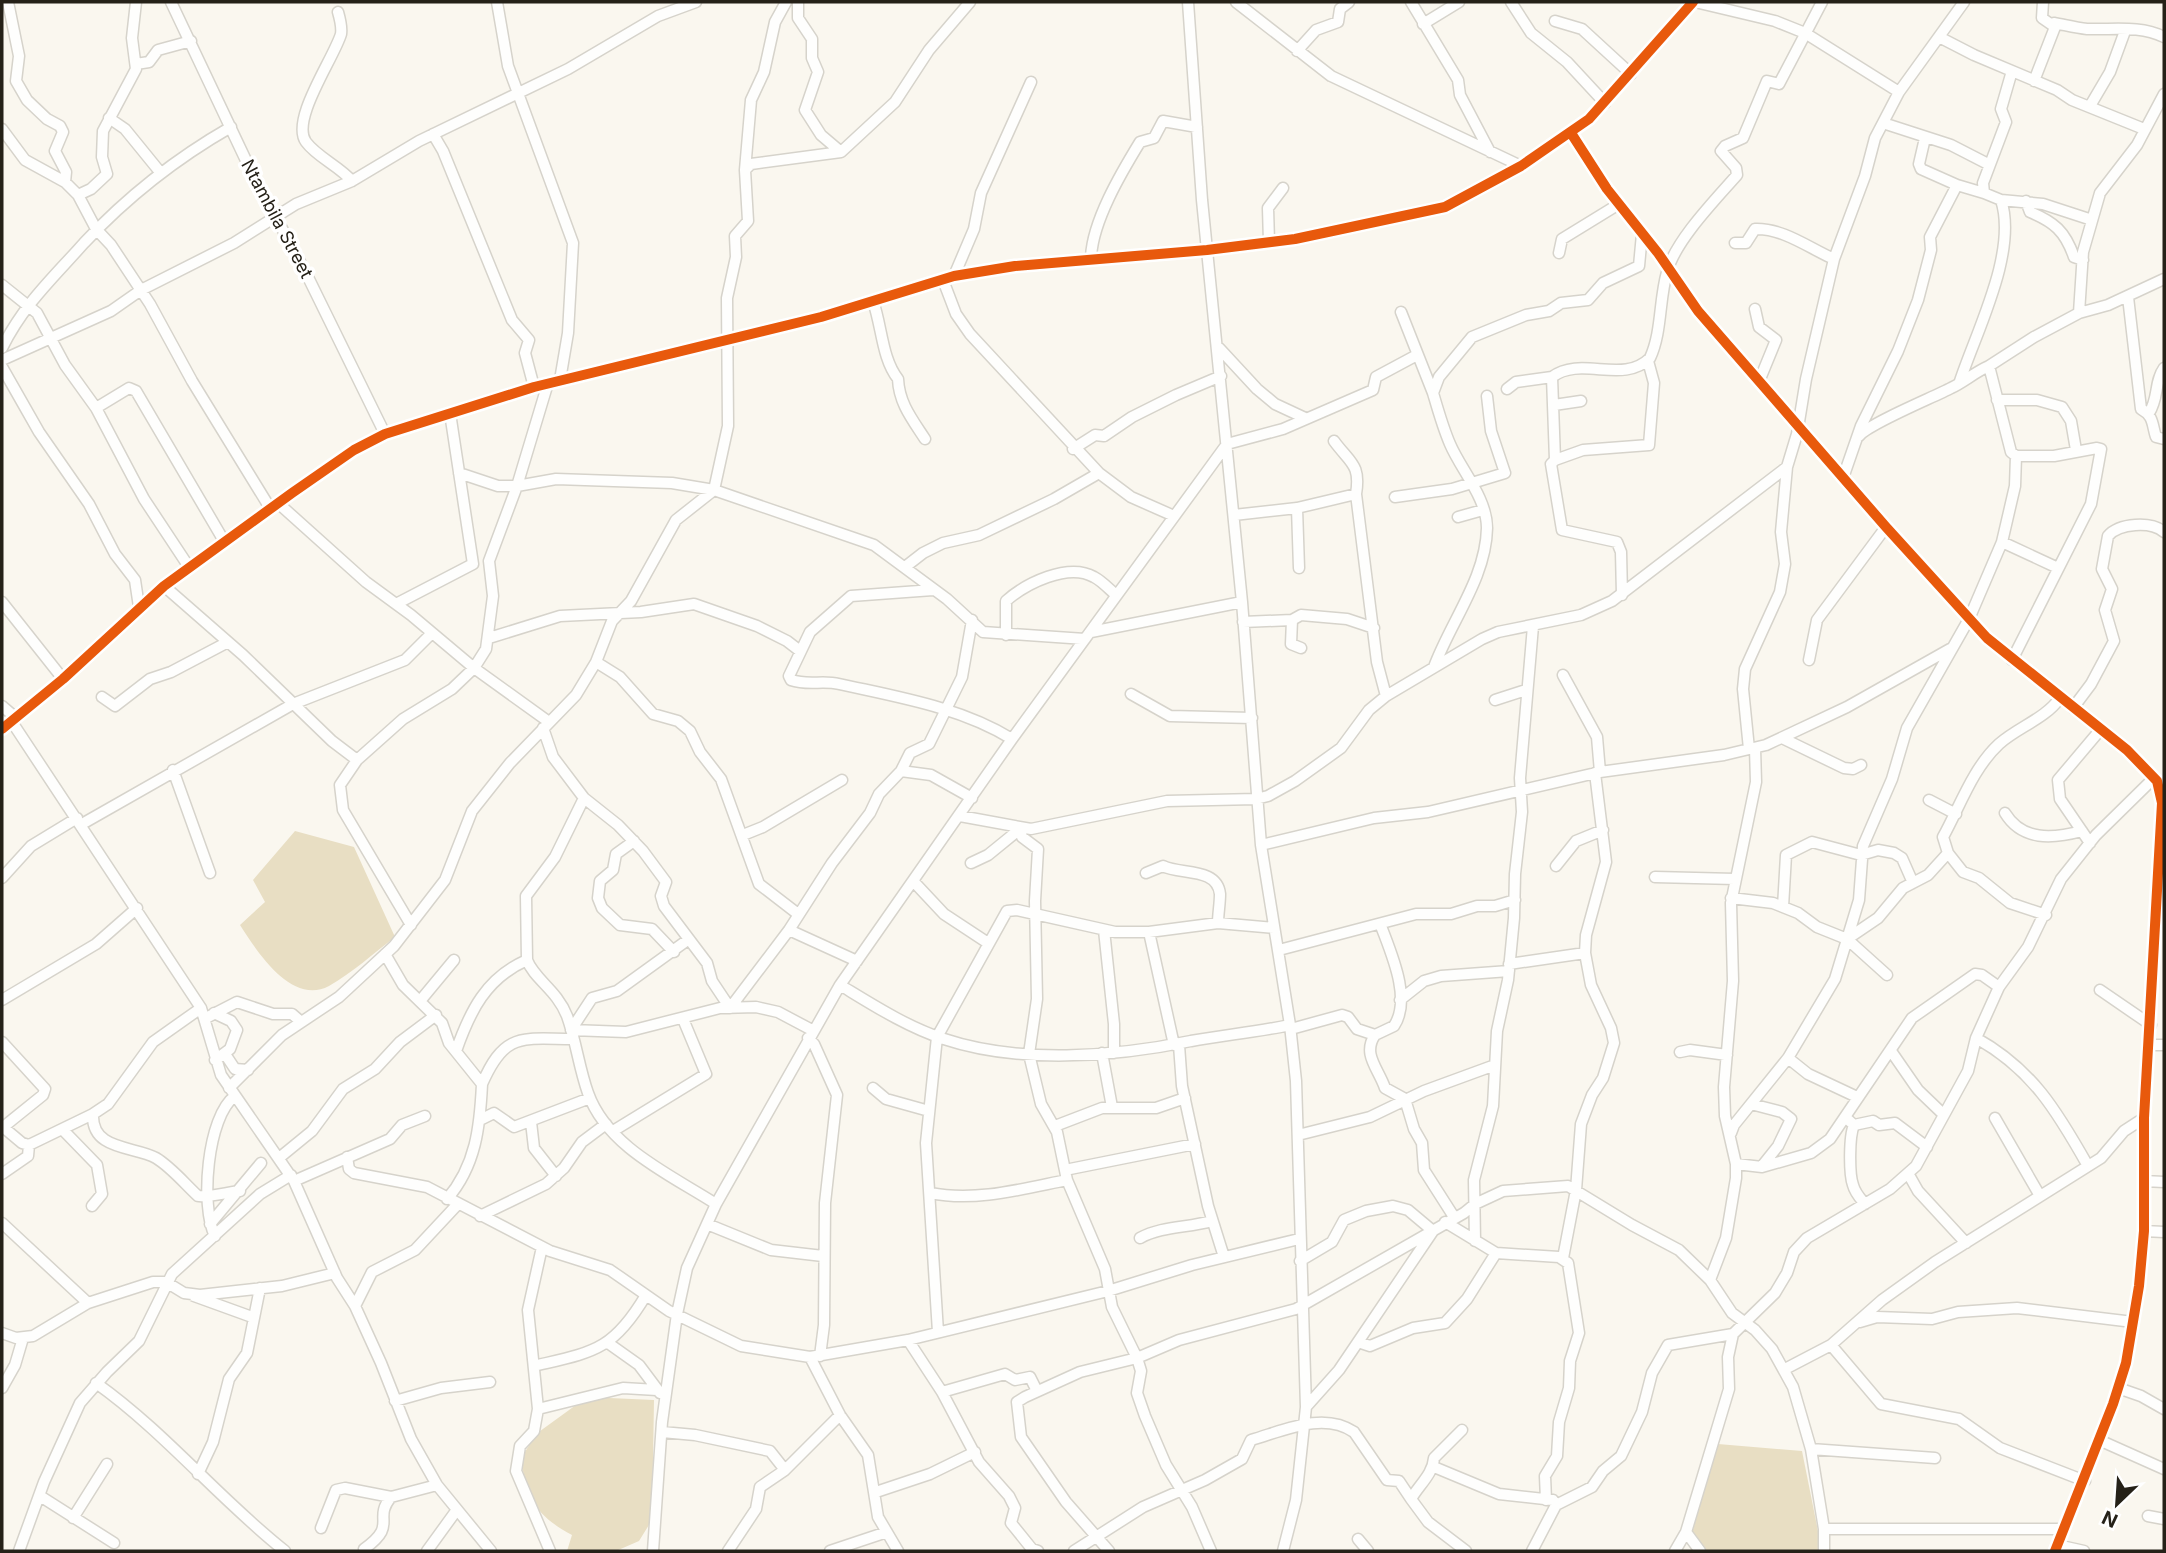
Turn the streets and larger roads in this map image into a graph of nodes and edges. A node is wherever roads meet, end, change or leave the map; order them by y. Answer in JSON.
{"nodes":[{"id":1,"x":8,"y":2,"type":"edge"},
{"id":2,"x":136,"y":2,"type":"edge"},
{"id":3,"x":171,"y":2,"type":"edge"},
{"id":4,"x":497,"y":2,"type":"edge"},
{"id":5,"x":696,"y":2,"type":"edge"},
{"id":6,"x":786,"y":2,"type":"edge"},
{"id":7,"x":798,"y":2,"type":"edge"},
{"id":8,"x":970,"y":2,"type":"edge"},
{"id":9,"x":1188,"y":2,"type":"edge"},
{"id":10,"x":1236,"y":2,"type":"edge"},
{"id":11,"x":1349,"y":2,"type":"edge"},
{"id":12,"x":1412,"y":2,"type":"edge"},
{"id":13,"x":1459,"y":2,"type":"edge"},
{"id":14,"x":1511,"y":2,"type":"edge"},
{"id":15,"x":1694,"y":2,"type":"edge"},
{"id":16,"x":1822,"y":2,"type":"edge"},
{"id":17,"x":1964,"y":2,"type":"edge"},
{"id":18,"x":2043,"y":2,"type":"edge"},
{"id":19,"x":338,"y":12,"type":"dead end"},
{"id":20,"x":1555,"y":20,"type":"dead end"},
{"id":21,"x":2054,"y":23,"type":"junction"},
{"id":22,"x":1423,"y":24,"type":"junction"},
{"id":23,"x":2125,"y":31,"type":"junction"},
{"id":24,"x":1805,"y":33,"type":"junction"},
{"id":25,"x":1940,"y":37,"type":"junction"},
{"id":26,"x":2164,"y":37,"type":"edge"},
{"id":27,"x":191,"y":41,"type":"junction"},
{"id":28,"x":1297,"y":51,"type":"junction"},
{"id":29,"x":136,"y":64,"type":"junction"},
{"id":30,"x":2012,"y":71,"type":"junction"},
{"id":31,"x":1631,"y":74,"type":"junction"},
{"id":32,"x":2034,"y":80,"type":"junction"},
{"id":33,"x":1031,"y":82,"type":"dead end"},
{"id":34,"x":1899,"y":92,"type":"junction"},
{"id":35,"x":518,"y":94,"type":"junction"},
{"id":36,"x":2164,"y":94,"type":"edge"},
{"id":37,"x":1605,"y":103,"type":"junction"},
{"id":38,"x":2090,"y":106,"type":"junction"},
{"id":39,"x":108,"y":118,"type":"junction"},
{"id":40,"x":1883,"y":123,"type":"junction"},
{"id":41,"x":231,"y":127,"type":"junction"},
{"id":42,"x":1197,"y":127,"type":"junction"},
{"id":43,"x":2144,"y":129,"type":"junction"},
{"id":44,"x":2,"y":130,"type":"edge"},
{"id":45,"x":1571,"y":133,"type":"junction"},
{"id":46,"x":433,"y":134,"type":"junction"},
{"id":47,"x":1926,"y":138,"type":"junction"},
{"id":48,"x":841,"y":152,"type":"junction"},
{"id":49,"x":1490,"y":152,"type":"junction"},
{"id":50,"x":1988,"y":164,"type":"junction"},
{"id":51,"x":1521,"y":166,"type":"junction"},
{"id":52,"x":744,"y":170,"type":"junction"},
{"id":53,"x":160,"y":172,"type":"junction"},
{"id":54,"x":352,"y":181,"type":"junction"},
{"id":55,"x":65,"y":182,"type":"junction"},
{"id":56,"x":1957,"y":186,"type":"junction"},
{"id":57,"x":1283,"y":188,"type":"dead end"},
{"id":58,"x":1984,"y":193,"type":"junction"},
{"id":59,"x":78,"y":195,"type":"junction"},
{"id":60,"x":2001,"y":200,"type":"junction"},
{"id":61,"x":2026,"y":201,"type":"junction"},
{"id":62,"x":1619,"y":204,"type":"junction"},
{"id":63,"x":275,"y":217,"type":"junction"},
{"id":64,"x":2092,"y":220,"type":"junction"},
{"id":65,"x":96,"y":229,"type":"junction"},
{"id":66,"x":1642,"y":234,"type":"junction"},
{"id":67,"x":1269,"y":242,"type":"junction"},
{"id":68,"x":1735,"y":243,"type":"dead end"},
{"id":69,"x":1207,"y":250,"type":"junction"},
{"id":70,"x":1559,"y":253,"type":"dead end"},
{"id":71,"x":1091,"y":258,"type":"junction"},
{"id":72,"x":1834,"y":259,"type":"junction"},
{"id":73,"x":2083,"y":260,"type":"junction"},
{"id":74,"x":1667,"y":270,"type":"junction"},
{"id":75,"x":954,"y":276,"type":"junction"},
{"id":76,"x":2164,"y":279,"type":"edge"},
{"id":77,"x":943,"y":280,"type":"junction"},
{"id":78,"x":2,"y":285,"type":"edge"},
{"id":79,"x":141,"y":290,"type":"junction"},
{"id":80,"x":2128,"y":297,"type":"junction"},
{"id":81,"x":873,"y":301,"type":"junction"},
{"id":82,"x":27,"y":306,"type":"junction"},
{"id":83,"x":1755,"y":309,"type":"dead end"},
{"id":84,"x":1401,"y":313,"type":"dead end"},
{"id":85,"x":2079,"y":313,"type":"junction"},
{"id":86,"x":50,"y":339,"type":"junction"},
{"id":87,"x":729,"y":340,"type":"junction"},
{"id":88,"x":2,"y":348,"type":"edge"},
{"id":89,"x":1219,"y":348,"type":"junction"},
{"id":90,"x":1417,"y":355,"type":"junction"},
{"id":91,"x":2,"y":360,"type":"edge"},
{"id":92,"x":1648,"y":361,"type":"junction"},
{"id":93,"x":1989,"y":366,"type":"junction"},
{"id":94,"x":2,"y":367,"type":"edge"},
{"id":95,"x":2164,"y":368,"type":"edge"},
{"id":96,"x":1221,"y":376,"type":"junction"},
{"id":97,"x":1552,"y":377,"type":"junction"},
{"id":98,"x":1760,"y":379,"type":"junction"},
{"id":99,"x":560,"y":380,"type":"junction"},
{"id":100,"x":1960,"y":381,"type":"junction"},
{"id":101,"x":548,"y":383,"type":"junction"},
{"id":102,"x":534,"y":387,"type":"junction"},
{"id":103,"x":1507,"y":389,"type":"dead end"},
{"id":104,"x":1433,"y":393,"type":"junction"},
{"id":105,"x":1487,"y":396,"type":"dead end"},
{"id":106,"x":1997,"y":400,"type":"junction"},
{"id":107,"x":1581,"y":401,"type":"dead end"},
{"id":108,"x":1554,"y":405,"type":"junction"},
{"id":109,"x":96,"y":408,"type":"junction"},
{"id":110,"x":450,"y":413,"type":"junction"},
{"id":111,"x":2149,"y":413,"type":"junction"},
{"id":112,"x":1305,"y":418,"type":"junction"},
{"id":113,"x":1798,"y":424,"type":"junction"},
{"id":114,"x":385,"y":434,"type":"junction"},
{"id":115,"x":925,"y":439,"type":"dead end"},
{"id":116,"x":1856,"y":439,"type":"junction"},
{"id":117,"x":2164,"y":439,"type":"edge"},
{"id":118,"x":1334,"y":442,"type":"dead end"},
{"id":119,"x":1227,"y":444,"type":"junction"},
{"id":120,"x":1073,"y":449,"type":"junction"},
{"id":121,"x":2076,"y":450,"type":"junction"},
{"id":122,"x":2016,"y":456,"type":"junction"},
{"id":123,"x":1555,"y":460,"type":"junction"},
{"id":124,"x":1787,"y":467,"type":"junction"},
{"id":125,"x":459,"y":473,"type":"junction"},
{"id":126,"x":1099,"y":473,"type":"junction"},
{"id":127,"x":1844,"y":475,"type":"junction"},
{"id":128,"x":1471,"y":484,"type":"junction"},
{"id":129,"x":517,"y":486,"type":"junction"},
{"id":130,"x":714,"y":490,"type":"junction"},
{"id":131,"x":1356,"y":494,"type":"junction"},
{"id":132,"x":1395,"y":497,"type":"dead end"},
{"id":133,"x":274,"y":505,"type":"junction"},
{"id":134,"x":1297,"y":508,"type":"junction"},
{"id":135,"x":1483,"y":510,"type":"junction"},
{"id":136,"x":1234,"y":515,"type":"junction"},
{"id":137,"x":1174,"y":516,"type":"junction"},
{"id":138,"x":1458,"y":517,"type":"dead end"},
{"id":139,"x":1886,"y":527,"type":"junction"},
{"id":140,"x":2164,"y":532,"type":"edge"},
{"id":141,"x":224,"y":541,"type":"junction"},
{"id":142,"x":2003,"y":542,"type":"junction"},
{"id":143,"x":489,"y":561,"type":"junction"},
{"id":144,"x":473,"y":564,"type":"junction"},
{"id":145,"x":189,"y":567,"type":"junction"},
{"id":146,"x":905,"y":567,"type":"junction"},
{"id":147,"x":1299,"y":568,"type":"dead end"},
{"id":148,"x":2058,"y":568,"type":"junction"},
{"id":149,"x":164,"y":586,"type":"junction"},
{"id":150,"x":933,"y":590,"type":"junction"},
{"id":151,"x":1622,"y":594,"type":"junction"},
{"id":152,"x":1116,"y":595,"type":"junction"},
{"id":153,"x":2,"y":602,"type":"edge"},
{"id":154,"x":1242,"y":602,"type":"junction"},
{"id":155,"x":396,"y":604,"type":"junction"},
{"id":156,"x":139,"y":607,"type":"junction"},
{"id":157,"x":622,"y":613,"type":"junction"},
{"id":158,"x":1969,"y":619,"type":"junction"},
{"id":159,"x":1292,"y":620,"type":"junction"},
{"id":160,"x":972,"y":621,"type":"junction"},
{"id":161,"x":1243,"y":622,"type":"junction"},
{"id":162,"x":1533,"y":626,"type":"junction"},
{"id":163,"x":1374,"y":628,"type":"junction"},
{"id":164,"x":432,"y":633,"type":"junction"},
{"id":165,"x":1006,"y":635,"type":"junction"},
{"id":166,"x":1088,"y":636,"type":"junction"},
{"id":167,"x":489,"y":638,"type":"junction"},
{"id":168,"x":228,"y":642,"type":"junction"},
{"id":169,"x":1301,"y":648,"type":"dead end"},
{"id":170,"x":1951,"y":648,"type":"junction"},
{"id":171,"x":800,"y":651,"type":"junction"},
{"id":172,"x":1809,"y":660,"type":"dead end"},
{"id":173,"x":2012,"y":660,"type":"junction"},
{"id":174,"x":596,"y":662,"type":"junction"},
{"id":175,"x":1434,"y":667,"type":"junction"},
{"id":176,"x":474,"y":668,"type":"junction"},
{"id":177,"x":1563,"y":675,"type":"dead end"},
{"id":178,"x":63,"y":680,"type":"junction"},
{"id":179,"x":1526,"y":690,"type":"junction"},
{"id":180,"x":1131,"y":694,"type":"dead end"},
{"id":181,"x":102,"y":696,"type":"dead end"},
{"id":182,"x":1385,"y":696,"type":"junction"},
{"id":183,"x":2060,"y":698,"type":"junction"},
{"id":184,"x":1495,"y":701,"type":"dead end"},
{"id":185,"x":293,"y":704,"type":"junction"},
{"id":186,"x":2,"y":706,"type":"edge"},
{"id":187,"x":2073,"y":708,"type":"junction"},
{"id":188,"x":949,"y":710,"type":"junction"},
{"id":189,"x":1252,"y":718,"type":"junction"},
{"id":190,"x":14,"y":720,"type":"junction"},
{"id":191,"x":546,"y":725,"type":"junction"},
{"id":192,"x":2,"y":729,"type":"edge"},
{"id":193,"x":2101,"y":729,"type":"junction"},
{"id":194,"x":1012,"y":739,"type":"junction"},
{"id":195,"x":1784,"y":739,"type":"junction"},
{"id":196,"x":1752,"y":748,"type":"junction"},
{"id":197,"x":358,"y":760,"type":"junction"},
{"id":198,"x":1861,"y":765,"type":"dead end"},
{"id":199,"x":173,"y":770,"type":"junction"},
{"id":200,"x":901,"y":771,"type":"junction"},
{"id":201,"x":1597,"y":772,"type":"junction"},
{"id":202,"x":2160,"y":779,"type":"edge"},
{"id":203,"x":842,"y":780,"type":"dead end"},
{"id":204,"x":1519,"y":789,"type":"junction"},
{"id":205,"x":583,"y":798,"type":"junction"},
{"id":206,"x":972,"y":798,"type":"junction"},
{"id":207,"x":1256,"y":799,"type":"junction"},
{"id":208,"x":1929,"y":800,"type":"dead end"},
{"id":209,"x":2005,"y":813,"type":"dead end"},
{"id":210,"x":1955,"y":814,"type":"junction"},
{"id":211,"x":960,"y":816,"type":"junction"},
{"id":212,"x":79,"y":821,"type":"junction"},
{"id":213,"x":1020,"y":829,"type":"junction"},
{"id":214,"x":1603,"y":830,"type":"junction"},
{"id":215,"x":2082,"y":831,"type":"junction"},
{"id":216,"x":743,"y":835,"type":"junction"},
{"id":217,"x":634,"y":841,"type":"junction"},
{"id":218,"x":2090,"y":843,"type":"junction"},
{"id":219,"x":1261,"y":845,"type":"junction"},
{"id":220,"x":1948,"y":853,"type":"junction"},
{"id":221,"x":1861,"y":855,"type":"junction"},
{"id":222,"x":971,"y":863,"type":"dead end"},
{"id":223,"x":1556,"y":866,"type":"dead end"},
{"id":224,"x":210,"y":873,"type":"dead end"},
{"id":225,"x":1146,"y":873,"type":"dead end"},
{"id":226,"x":1655,"y":877,"type":"dead end"},
{"id":227,"x":2,"y":878,"type":"edge"},
{"id":228,"x":1735,"y":879,"type":"junction"},
{"id":229,"x":914,"y":882,"type":"junction"},
{"id":230,"x":1913,"y":883,"type":"junction"},
{"id":231,"x":1731,"y":898,"type":"junction"},
{"id":232,"x":1515,"y":900,"type":"junction"},
{"id":233,"x":1783,"y":907,"type":"junction"},
{"id":234,"x":137,"y":908,"type":"junction"},
{"id":235,"x":797,"y":914,"type":"junction"},
{"id":236,"x":2046,"y":915,"type":"junction"},
{"id":237,"x":1036,"y":916,"type":"junction"},
{"id":238,"x":1218,"y":923,"type":"junction"},
{"id":239,"x":411,"y":925,"type":"junction"},
{"id":240,"x":1381,"y":926,"type":"junction"},
{"id":241,"x":1273,"y":928,"type":"junction"},
{"id":242,"x":789,"y":930,"type":"junction"},
{"id":243,"x":1104,"y":930,"type":"junction"},
{"id":244,"x":1149,"y":932,"type":"junction"},
{"id":245,"x":689,"y":939,"type":"junction"},
{"id":246,"x":1847,"y":939,"type":"junction"},
{"id":247,"x":988,"y":943,"type":"junction"},
{"id":248,"x":1279,"y":950,"type":"junction"},
{"id":249,"x":2164,"y":951,"type":"edge"},
{"id":250,"x":674,"y":952,"type":"junction"},
{"id":251,"x":1585,"y":953,"type":"junction"},
{"id":252,"x":384,"y":954,"type":"junction"},
{"id":253,"x":454,"y":960,"type":"dead end"},
{"id":254,"x":527,"y":960,"type":"junction"},
{"id":255,"x":2153,"y":960,"type":"junction"},
{"id":256,"x":857,"y":961,"type":"junction"},
{"id":257,"x":1509,"y":967,"type":"junction"},
{"id":258,"x":1887,"y":975,"type":"dead end"},
{"id":259,"x":840,"y":985,"type":"junction"},
{"id":260,"x":1999,"y":987,"type":"junction"},
{"id":261,"x":2100,"y":990,"type":"dead end"},
{"id":262,"x":2,"y":1000,"type":"edge"},
{"id":263,"x":1400,"y":1000,"type":"junction"},
{"id":264,"x":420,"y":1001,"type":"junction"},
{"id":265,"x":730,"y":1007,"type":"junction"},
{"id":266,"x":207,"y":1013,"type":"junction"},
{"id":267,"x":436,"y":1015,"type":"junction"},
{"id":268,"x":683,"y":1019,"type":"junction"},
{"id":269,"x":300,"y":1021,"type":"junction"},
{"id":270,"x":2151,"y":1025,"type":"junction"},
{"id":271,"x":1291,"y":1027,"type":"junction"},
{"id":272,"x":810,"y":1034,"type":"junction"},
{"id":273,"x":572,"y":1035,"type":"junction"},
{"id":274,"x":1375,"y":1035,"type":"junction"},
{"id":275,"x":937,"y":1037,"type":"junction"},
{"id":276,"x":1976,"y":1038,"type":"junction"},
{"id":277,"x":2,"y":1042,"type":"edge"},
{"id":278,"x":1177,"y":1045,"type":"junction"},
{"id":279,"x":2150,"y":1045,"type":"junction"},
{"id":280,"x":2164,"y":1045,"type":"edge"},
{"id":281,"x":456,"y":1051,"type":"junction"},
{"id":282,"x":1891,"y":1051,"type":"junction"},
{"id":283,"x":1114,"y":1052,"type":"junction"},
{"id":284,"x":1680,"y":1052,"type":"dead end"},
{"id":285,"x":1102,"y":1053,"type":"junction"},
{"id":286,"x":1029,"y":1054,"type":"junction"},
{"id":287,"x":1727,"y":1055,"type":"junction"},
{"id":288,"x":220,"y":1057,"type":"junction"},
{"id":289,"x":1788,"y":1058,"type":"junction"},
{"id":290,"x":1495,"y":1065,"type":"junction"},
{"id":291,"x":248,"y":1070,"type":"junction"},
{"id":292,"x":482,"y":1084,"type":"junction"},
{"id":293,"x":873,"y":1088,"type":"dead end"},
{"id":294,"x":232,"y":1092,"type":"junction"},
{"id":295,"x":1857,"y":1097,"type":"junction"},
{"id":296,"x":590,"y":1098,"type":"junction"},
{"id":297,"x":1185,"y":1098,"type":"junction"},
{"id":298,"x":1405,"y":1099,"type":"junction"},
{"id":299,"x":1751,"y":1104,"type":"junction"},
{"id":300,"x":1112,"y":1107,"type":"junction"},
{"id":301,"x":929,"y":1111,"type":"junction"},
{"id":302,"x":93,"y":1114,"type":"junction"},
{"id":303,"x":1943,"y":1114,"type":"junction"},
{"id":304,"x":425,"y":1116,"type":"dead end"},
{"id":305,"x":1845,"y":1117,"type":"junction"},
{"id":306,"x":1995,"y":1118,"type":"dead end"},
{"id":307,"x":2144,"y":1118,"type":"junction"},
{"id":308,"x":480,"y":1120,"type":"junction"},
{"id":309,"x":531,"y":1122,"type":"junction"},
{"id":310,"x":1854,"y":1125,"type":"junction"},
{"id":311,"x":1055,"y":1126,"type":"junction"},
{"id":312,"x":3,"y":1127,"type":"edge"},
{"id":313,"x":609,"y":1128,"type":"junction"},
{"id":314,"x":62,"y":1130,"type":"junction"},
{"id":315,"x":1731,"y":1133,"type":"junction"},
{"id":316,"x":1298,"y":1135,"type":"junction"},
{"id":317,"x":1195,"y":1144,"type":"junction"},
{"id":318,"x":29,"y":1145,"type":"junction"},
{"id":319,"x":1927,"y":1147,"type":"junction"},
{"id":320,"x":347,"y":1157,"type":"junction"},
{"id":321,"x":279,"y":1158,"type":"junction"},
{"id":322,"x":261,"y":1163,"type":"dead end"},
{"id":323,"x":1737,"y":1164,"type":"junction"},
{"id":324,"x":2088,"y":1166,"type":"junction"},
{"id":325,"x":1762,"y":1167,"type":"junction"},
{"id":326,"x":2,"y":1174,"type":"edge"},
{"id":327,"x":1066,"y":1175,"type":"junction"},
{"id":328,"x":1909,"y":1175,"type":"junction"},
{"id":329,"x":556,"y":1176,"type":"junction"},
{"id":330,"x":292,"y":1178,"type":"junction"},
{"id":331,"x":2144,"y":1181,"type":"junction"},
{"id":332,"x":2164,"y":1182,"type":"edge"},
{"id":333,"x":1576,"y":1189,"type":"junction"},
{"id":334,"x":240,"y":1191,"type":"junction"},
{"id":335,"x":930,"y":1193,"type":"junction"},
{"id":336,"x":2040,"y":1196,"type":"junction"},
{"id":337,"x":206,"y":1197,"type":"junction"},
{"id":338,"x":447,"y":1199,"type":"junction"},
{"id":339,"x":1475,"y":1203,"type":"junction"},
{"id":340,"x":716,"y":1204,"type":"junction"},
{"id":341,"x":1865,"y":1204,"type":"junction"},
{"id":342,"x":457,"y":1205,"type":"junction"},
{"id":343,"x":93,"y":1206,"type":"dead end"},
{"id":344,"x":480,"y":1216,"type":"junction"},
{"id":345,"x":1450,"y":1220,"type":"junction"},
{"id":346,"x":1212,"y":1221,"type":"junction"},
{"id":347,"x":2,"y":1223,"type":"edge"},
{"id":348,"x":210,"y":1224,"type":"junction"},
{"id":349,"x":706,"y":1224,"type":"junction"},
{"id":350,"x":1433,"y":1231,"type":"junction"},
{"id":351,"x":2144,"y":1231,"type":"junction"},
{"id":352,"x":2164,"y":1232,"type":"edge"},
{"id":353,"x":215,"y":1236,"type":"junction"},
{"id":354,"x":1140,"y":1238,"type":"dead end"},
{"id":355,"x":1299,"y":1239,"type":"junction"},
{"id":356,"x":1475,"y":1241,"type":"junction"},
{"id":357,"x":1966,"y":1243,"type":"junction"},
{"id":358,"x":542,"y":1247,"type":"junction"},
{"id":359,"x":1496,"y":1253,"type":"junction"},
{"id":360,"x":823,"y":1256,"type":"junction"},
{"id":361,"x":1224,"y":1257,"type":"junction"},
{"id":362,"x":1563,"y":1258,"type":"junction"},
{"id":363,"x":1300,"y":1261,"type":"junction"},
{"id":364,"x":335,"y":1273,"type":"junction"},
{"id":365,"x":1710,"y":1280,"type":"junction"},
{"id":366,"x":166,"y":1282,"type":"junction"},
{"id":367,"x":260,"y":1288,"type":"junction"},
{"id":368,"x":1108,"y":1291,"type":"junction"},
{"id":369,"x":191,"y":1295,"type":"junction"},
{"id":370,"x":646,"y":1295,"type":"junction"},
{"id":371,"x":88,"y":1303,"type":"junction"},
{"id":372,"x":1301,"y":1306,"type":"junction"},
{"id":373,"x":355,"y":1307,"type":"junction"},
{"id":374,"x":677,"y":1314,"type":"junction"},
{"id":375,"x":253,"y":1317,"type":"junction"},
{"id":376,"x":1745,"y":1322,"type":"junction"},
{"id":377,"x":1859,"y":1322,"type":"junction"},
{"id":378,"x":2133,"y":1322,"type":"junction"},
{"id":379,"x":938,"y":1332,"type":"junction"},
{"id":380,"x":2,"y":1333,"type":"edge"},
{"id":381,"x":1733,"y":1334,"type":"junction"},
{"id":382,"x":23,"y":1338,"type":"junction"},
{"id":383,"x":908,"y":1340,"type":"junction"},
{"id":384,"x":1358,"y":1342,"type":"junction"},
{"id":385,"x":608,"y":1343,"type":"junction"},
{"id":386,"x":1831,"y":1345,"type":"junction"},
{"id":387,"x":815,"y":1357,"type":"junction"},
{"id":388,"x":1137,"y":1358,"type":"junction"},
{"id":389,"x":534,"y":1366,"type":"junction"},
{"id":390,"x":1784,"y":1369,"type":"junction"},
{"id":391,"x":490,"y":1382,"type":"dead end"},
{"id":392,"x":96,"y":1383,"type":"junction"},
{"id":393,"x":2,"y":1388,"type":"edge"},
{"id":394,"x":2118,"y":1388,"type":"junction"},
{"id":395,"x":1037,"y":1391,"type":"junction"},
{"id":396,"x":942,"y":1392,"type":"junction"},
{"id":397,"x":662,"y":1394,"type":"junction"},
{"id":398,"x":395,"y":1401,"type":"junction"},
{"id":399,"x":1306,"y":1407,"type":"junction"},
{"id":400,"x":538,"y":1409,"type":"junction"},
{"id":401,"x":2164,"y":1409,"type":"edge"},
{"id":402,"x":839,"y":1415,"type":"junction"},
{"id":403,"x":1306,"y":1425,"type":"junction"},
{"id":404,"x":1462,"y":1430,"type":"dead end"},
{"id":405,"x":662,"y":1432,"type":"junction"},
{"id":406,"x":2099,"y":1440,"type":"junction"},
{"id":407,"x":1811,"y":1449,"type":"junction"},
{"id":408,"x":975,"y":1452,"type":"junction"},
{"id":409,"x":1935,"y":1458,"type":"dead end"},
{"id":410,"x":107,"y":1464,"type":"dead end"},
{"id":411,"x":1434,"y":1467,"type":"junction"},
{"id":412,"x":2164,"y":1469,"type":"edge"},
{"id":413,"x":785,"y":1470,"type":"junction"},
{"id":414,"x":198,"y":1474,"type":"junction"},
{"id":415,"x":2085,"y":1481,"type":"junction"},
{"id":416,"x":437,"y":1485,"type":"junction"},
{"id":417,"x":1180,"y":1491,"type":"junction"},
{"id":418,"x":876,"y":1492,"type":"junction"},
{"id":419,"x":40,"y":1496,"type":"junction"},
{"id":420,"x":391,"y":1497,"type":"junction"},
{"id":421,"x":1411,"y":1499,"type":"junction"},
{"id":422,"x":1563,"y":1499,"type":"junction"},
{"id":423,"x":1546,"y":1500,"type":"junction"},
{"id":424,"x":456,"y":1511,"type":"junction"},
{"id":425,"x":2148,"y":1516,"type":"dead end"},
{"id":426,"x":73,"y":1518,"type":"junction"},
{"id":427,"x":2164,"y":1519,"type":"edge"},
{"id":428,"x":321,"y":1528,"type":"dead end"},
{"id":429,"x":1824,"y":1529,"type":"junction"},
{"id":430,"x":2063,"y":1530,"type":"junction"},
{"id":431,"x":887,"y":1532,"type":"junction"},
{"id":432,"x":1686,"y":1532,"type":"junction"},
{"id":433,"x":1096,"y":1538,"type":"junction"},
{"id":434,"x":1358,"y":1539,"type":"dead end"},
{"id":435,"x":114,"y":1543,"type":"dead end"},
{"id":436,"x":2056,"y":1548,"type":"edge"},
{"id":437,"x":364,"y":1549,"type":"dead end"},
{"id":438,"x":19,"y":1551,"type":"edge"},
{"id":439,"x":285,"y":1551,"type":"edge"},
{"id":440,"x":427,"y":1551,"type":"edge"},
{"id":441,"x":491,"y":1551,"type":"edge"},
{"id":442,"x":550,"y":1551,"type":"edge"},
{"id":443,"x":653,"y":1551,"type":"edge"},
{"id":444,"x":728,"y":1551,"type":"edge"},
{"id":445,"x":830,"y":1551,"type":"edge"},
{"id":446,"x":898,"y":1551,"type":"edge"},
{"id":447,"x":1038,"y":1551,"type":"edge"},
{"id":448,"x":1074,"y":1551,"type":"edge"},
{"id":449,"x":1109,"y":1551,"type":"edge"},
{"id":450,"x":1211,"y":1551,"type":"edge"},
{"id":451,"x":1283,"y":1551,"type":"edge"},
{"id":452,"x":1368,"y":1551,"type":"edge"},
{"id":453,"x":1466,"y":1551,"type":"edge"},
{"id":454,"x":1532,"y":1551,"type":"edge"},
{"id":455,"x":1675,"y":1551,"type":"edge"},
{"id":456,"x":1700,"y":1551,"type":"edge"},
{"id":457,"x":1824,"y":1551,"type":"edge"},
{"id":458,"x":2084,"y":1551,"type":"edge"}],
"edges":[{"from":1,"to":55,"type":"street"},
{"from":2,"to":29,"type":"street"},
{"from":3,"to":27,"type":"street","name":"Ntambila Street"},
{"from":4,"to":35,"type":"street"},
{"from":5,"to":35,"type":"street"},
{"from":6,"to":52,"type":"street"},
{"from":7,"to":48,"type":"street"},
{"from":8,"to":48,"type":"street"},
{"from":9,"to":42,"type":"street"},
{"from":10,"to":28,"type":"street"},
{"from":11,"to":28,"type":"street"},
{"from":12,"to":22,"type":"street"},
{"from":13,"to":22,"type":"street"},
{"from":14,"to":37,"type":"street"},
{"from":15,"to":24,"type":"street"},
{"from":15,"to":31,"type":"street"},
{"from":16,"to":24,"type":"street"},
{"from":17,"to":25,"type":"street"},
{"from":18,"to":21,"type":"street"},
{"from":19,"to":54,"type":"street"},
{"from":20,"to":31,"type":"street"},
{"from":21,"to":23,"type":"street"},
{"from":21,"to":32,"type":"street"},
{"from":22,"to":49,"type":"street"},
{"from":23,"to":26,"type":"street"},
{"from":23,"to":38,"type":"street"},
{"from":24,"to":34,"type":"street"},
{"from":24,"to":74,"type":"street"},
{"from":25,"to":30,"type":"street"},
{"from":25,"to":34,"type":"street"},
{"from":27,"to":29,"type":"street"},
{"from":27,"to":41,"type":"street","name":"Ntambila Street"},
{"from":28,"to":49,"type":"street"},
{"from":29,"to":39,"type":"street"},
{"from":30,"to":32,"type":"street"},
{"from":30,"to":50,"type":"street"},
{"from":31,"to":37,"type":"street"},
{"from":32,"to":38,"type":"street"},
{"from":33,"to":75,"type":"street"},
{"from":34,"to":40,"type":"street"},
{"from":35,"to":46,"type":"street"},
{"from":35,"to":99,"type":"street"},
{"from":36,"to":43,"type":"street"},
{"from":37,"to":45,"type":"street"},
{"from":38,"to":43,"type":"street"},
{"from":39,"to":53,"type":"street"},
{"from":39,"to":59,"type":"street"},
{"from":40,"to":47,"type":"street"},
{"from":40,"to":72,"type":"street"},
{"from":41,"to":53,"type":"street"},
{"from":41,"to":63,"type":"street","name":"Ntambila Street"},
{"from":42,"to":69,"type":"street"},
{"from":42,"to":71,"type":"street"},
{"from":43,"to":64,"type":"street"},
{"from":44,"to":55,"type":"street"},
{"from":45,"to":51,"type":"street"},
{"from":45,"to":62,"type":"street"},
{"from":46,"to":54,"type":"street"},
{"from":46,"to":102,"type":"street"},
{"from":47,"to":50,"type":"street"},
{"from":47,"to":56,"type":"street"},
{"from":48,"to":52,"type":"street"},
{"from":49,"to":51,"type":"street"},
{"from":50,"to":58,"type":"street"},
{"from":51,"to":67,"type":"street"},
{"from":52,"to":87,"type":"street"},
{"from":53,"to":65,"type":"street"},
{"from":54,"to":63,"type":"street"},
{"from":55,"to":59,"type":"street"},
{"from":56,"to":58,"type":"street"},
{"from":56,"to":116,"type":"street"},
{"from":57,"to":67,"type":"street"},
{"from":58,"to":60,"type":"street"},
{"from":59,"to":65,"type":"street"},
{"from":60,"to":61,"type":"street"},
{"from":60,"to":100,"type":"street"},
{"from":61,"to":64,"type":"street"},
{"from":61,"to":73,"type":"street"},
{"from":62,"to":66,"type":"street"},
{"from":62,"to":70,"type":"street"},
{"from":63,"to":79,"type":"street"},
{"from":63,"to":114,"type":"street","name":"Ntambila Street"},
{"from":64,"to":73,"type":"street"},
{"from":65,"to":79,"type":"street"},
{"from":65,"to":82,"type":"street"},
{"from":66,"to":74,"type":"street"},
{"from":66,"to":104,"type":"street"},
{"from":67,"to":69,"type":"street"},
{"from":68,"to":72,"type":"street"},
{"from":69,"to":71,"type":"street"},
{"from":69,"to":89,"type":"street"},
{"from":71,"to":75,"type":"street"},
{"from":72,"to":113,"type":"street"},
{"from":73,"to":85,"type":"street"},
{"from":74,"to":92,"type":"street"},
{"from":74,"to":98,"type":"street"},
{"from":75,"to":77,"type":"street"},
{"from":76,"to":80,"type":"street"},
{"from":77,"to":81,"type":"street"},
{"from":77,"to":120,"type":"street"},
{"from":78,"to":82,"type":"street"},
{"from":79,"to":86,"type":"street"},
{"from":79,"to":133,"type":"street"},
{"from":80,"to":85,"type":"street"},
{"from":80,"to":111,"type":"street"},
{"from":81,"to":87,"type":"street"},
{"from":81,"to":115,"type":"street"},
{"from":82,"to":86,"type":"street"},
{"from":82,"to":88,"type":"street"},
{"from":83,"to":98,"type":"street"},
{"from":84,"to":90,"type":"street"},
{"from":85,"to":93,"type":"street"},
{"from":86,"to":91,"type":"street"},
{"from":86,"to":109,"type":"street"},
{"from":87,"to":99,"type":"street"},
{"from":87,"to":130,"type":"street"},
{"from":89,"to":96,"type":"street"},
{"from":89,"to":112,"type":"street"},
{"from":90,"to":104,"type":"street"},
{"from":90,"to":112,"type":"street"},
{"from":92,"to":97,"type":"street"},
{"from":92,"to":123,"type":"street"},
{"from":93,"to":100,"type":"street"},
{"from":93,"to":106,"type":"street"},
{"from":94,"to":156,"type":"street"},
{"from":95,"to":111,"type":"street"},
{"from":96,"to":119,"type":"street"},
{"from":96,"to":120,"type":"street"},
{"from":97,"to":103,"type":"street"},
{"from":97,"to":108,"type":"street"},
{"from":98,"to":113,"type":"street"},
{"from":99,"to":101,"type":"street"},
{"from":100,"to":116,"type":"street"},
{"from":101,"to":102,"type":"street"},
{"from":101,"to":129,"type":"street"},
{"from":102,"to":110,"type":"street"},
{"from":104,"to":128,"type":"street"},
{"from":105,"to":128,"type":"street"},
{"from":106,"to":121,"type":"street"},
{"from":106,"to":122,"type":"street"},
{"from":107,"to":108,"type":"street"},
{"from":108,"to":123,"type":"street"},
{"from":109,"to":141,"type":"street"},
{"from":109,"to":145,"type":"street"},
{"from":110,"to":114,"type":"street"},
{"from":110,"to":125,"type":"street"},
{"from":111,"to":117,"type":"street"},
{"from":112,"to":119,"type":"street"},
{"from":113,"to":124,"type":"street"},
{"from":113,"to":127,"type":"street"},
{"from":114,"to":133,"type":"street"},
{"from":116,"to":127,"type":"street"},
{"from":118,"to":131,"type":"street"},
{"from":119,"to":136,"type":"street"},
{"from":119,"to":137,"type":"street"},
{"from":120,"to":126,"type":"street"},
{"from":121,"to":122,"type":"street"},
{"from":121,"to":148,"type":"street"},
{"from":122,"to":142,"type":"street"},
{"from":123,"to":151,"type":"street"},
{"from":124,"to":151,"type":"street"},
{"from":124,"to":196,"type":"street"},
{"from":125,"to":129,"type":"street"},
{"from":125,"to":144,"type":"street"},
{"from":126,"to":137,"type":"street"},
{"from":126,"to":146,"type":"street"},
{"from":127,"to":139,"type":"street"},
{"from":128,"to":132,"type":"street"},
{"from":128,"to":135,"type":"street"},
{"from":129,"to":130,"type":"street"},
{"from":129,"to":143,"type":"street"},
{"from":130,"to":146,"type":"street"},
{"from":130,"to":157,"type":"street"},
{"from":131,"to":134,"type":"street"},
{"from":131,"to":163,"type":"street"},
{"from":133,"to":141,"type":"street"},
{"from":133,"to":155,"type":"street"},
{"from":134,"to":136,"type":"street"},
{"from":134,"to":147,"type":"street"},
{"from":135,"to":138,"type":"street"},
{"from":135,"to":175,"type":"street"},
{"from":136,"to":154,"type":"street"},
{"from":137,"to":152,"type":"street"},
{"from":139,"to":158,"type":"street"},
{"from":139,"to":172,"type":"street"},
{"from":140,"to":187,"type":"street"},
{"from":141,"to":145,"type":"street"},
{"from":142,"to":148,"type":"street"},
{"from":142,"to":158,"type":"street"},
{"from":143,"to":144,"type":"street"},
{"from":143,"to":167,"type":"street"},
{"from":144,"to":155,"type":"street"},
{"from":145,"to":149,"type":"street"},
{"from":146,"to":150,"type":"street"},
{"from":148,"to":173,"type":"street"},
{"from":149,"to":156,"type":"street"},
{"from":149,"to":168,"type":"street"},
{"from":150,"to":160,"type":"street"},
{"from":150,"to":171,"type":"street"},
{"from":151,"to":162,"type":"street"},
{"from":152,"to":165,"type":"street"},
{"from":152,"to":166,"type":"street"},
{"from":153,"to":178,"type":"street"},
{"from":154,"to":161,"type":"street"},
{"from":154,"to":166,"type":"street"},
{"from":155,"to":164,"type":"street"},
{"from":156,"to":178,"type":"street"},
{"from":157,"to":167,"type":"street"},
{"from":157,"to":171,"type":"street"},
{"from":157,"to":174,"type":"street"},
{"from":158,"to":170,"type":"street"},
{"from":158,"to":173,"type":"street"},
{"from":159,"to":161,"type":"street"},
{"from":159,"to":163,"type":"street"},
{"from":159,"to":169,"type":"street"},
{"from":160,"to":165,"type":"street"},
{"from":160,"to":188,"type":"street"},
{"from":161,"to":189,"type":"street"},
{"from":162,"to":175,"type":"street"},
{"from":162,"to":179,"type":"street"},
{"from":163,"to":182,"type":"street"},
{"from":164,"to":176,"type":"street"},
{"from":164,"to":185,"type":"street"},
{"from":165,"to":166,"type":"street"},
{"from":166,"to":194,"type":"street"},
{"from":167,"to":176,"type":"street"},
{"from":168,"to":181,"type":"street"},
{"from":168,"to":185,"type":"street"},
{"from":170,"to":195,"type":"street"},
{"from":170,"to":221,"type":"street"},
{"from":171,"to":188,"type":"street"},
{"from":173,"to":183,"type":"street"},
{"from":174,"to":191,"type":"street"},
{"from":174,"to":216,"type":"street"},
{"from":175,"to":182,"type":"street"},
{"from":176,"to":191,"type":"street"},
{"from":176,"to":197,"type":"street"},
{"from":177,"to":201,"type":"street"},
{"from":178,"to":190,"type":"street"},
{"from":179,"to":184,"type":"street"},
{"from":179,"to":204,"type":"street"},
{"from":180,"to":189,"type":"street"},
{"from":182,"to":207,"type":"street"},
{"from":183,"to":187,"type":"street"},
{"from":183,"to":210,"type":"street"},
{"from":185,"to":197,"type":"street"},
{"from":185,"to":199,"type":"street"},
{"from":186,"to":190,"type":"street"},
{"from":187,"to":193,"type":"street"},
{"from":188,"to":194,"type":"street"},
{"from":188,"to":200,"type":"street"},
{"from":189,"to":207,"type":"street"},
{"from":190,"to":192,"type":"street"},
{"from":190,"to":212,"type":"street"},
{"from":191,"to":205,"type":"street"},
{"from":191,"to":239,"type":"street"},
{"from":193,"to":202,"type":"street"},
{"from":193,"to":215,"type":"street"},
{"from":194,"to":206,"type":"street"},
{"from":195,"to":196,"type":"street"},
{"from":195,"to":198,"type":"street"},
{"from":196,"to":201,"type":"street"},
{"from":196,"to":228,"type":"street"},
{"from":197,"to":239,"type":"street"},
{"from":199,"to":212,"type":"street"},
{"from":199,"to":224,"type":"street"},
{"from":200,"to":206,"type":"street"},
{"from":200,"to":235,"type":"street"},
{"from":201,"to":204,"type":"street"},
{"from":201,"to":214,"type":"street"},
{"from":202,"to":218,"type":"street"},
{"from":202,"to":255,"type":"street"},
{"from":203,"to":216,"type":"street"},
{"from":204,"to":219,"type":"street"},
{"from":204,"to":232,"type":"street"},
{"from":205,"to":217,"type":"street"},
{"from":205,"to":254,"type":"street"},
{"from":206,"to":211,"type":"street"},
{"from":207,"to":213,"type":"street"},
{"from":207,"to":219,"type":"street"},
{"from":208,"to":210,"type":"street"},
{"from":209,"to":215,"type":"street"},
{"from":210,"to":220,"type":"street"},
{"from":211,"to":213,"type":"street"},
{"from":211,"to":229,"type":"street"},
{"from":212,"to":227,"type":"street"},
{"from":212,"to":234,"type":"street"},
{"from":213,"to":222,"type":"street"},
{"from":213,"to":237,"type":"street"},
{"from":214,"to":223,"type":"street"},
{"from":214,"to":251,"type":"street"},
{"from":215,"to":218,"type":"street"},
{"from":216,"to":235,"type":"street"},
{"from":217,"to":245,"type":"street"},
{"from":217,"to":250,"type":"street"},
{"from":218,"to":236,"type":"street"},
{"from":219,"to":241,"type":"street"},
{"from":220,"to":230,"type":"street"},
{"from":220,"to":236,"type":"street"},
{"from":221,"to":230,"type":"street"},
{"from":221,"to":233,"type":"street"},
{"from":221,"to":246,"type":"street"},
{"from":225,"to":238,"type":"street"},
{"from":226,"to":228,"type":"street"},
{"from":228,"to":231,"type":"street"},
{"from":229,"to":247,"type":"street"},
{"from":229,"to":256,"type":"street"},
{"from":230,"to":246,"type":"street"},
{"from":231,"to":233,"type":"street"},
{"from":231,"to":287,"type":"street"},
{"from":232,"to":240,"type":"street"},
{"from":232,"to":257,"type":"street"},
{"from":233,"to":246,"type":"street"},
{"from":234,"to":262,"type":"street"},
{"from":234,"to":266,"type":"street"},
{"from":235,"to":242,"type":"street"},
{"from":236,"to":260,"type":"street"},
{"from":237,"to":243,"type":"street"},
{"from":237,"to":247,"type":"street"},
{"from":237,"to":286,"type":"street"},
{"from":238,"to":241,"type":"street"},
{"from":238,"to":244,"type":"street"},
{"from":239,"to":252,"type":"street"},
{"from":240,"to":248,"type":"street"},
{"from":240,"to":263,"type":"street"},
{"from":241,"to":248,"type":"street"},
{"from":242,"to":256,"type":"street"},
{"from":242,"to":265,"type":"street"},
{"from":243,"to":244,"type":"street"},
{"from":243,"to":283,"type":"street"},
{"from":244,"to":278,"type":"street"},
{"from":245,"to":250,"type":"street"},
{"from":245,"to":265,"type":"street"},
{"from":246,"to":258,"type":"street"},
{"from":246,"to":289,"type":"street"},
{"from":247,"to":275,"type":"street"},
{"from":248,"to":271,"type":"street"},
{"from":249,"to":255,"type":"street"},
{"from":250,"to":273,"type":"street"},
{"from":251,"to":257,"type":"street"},
{"from":251,"to":333,"type":"street"},
{"from":252,"to":264,"type":"street"},
{"from":252,"to":269,"type":"street"},
{"from":253,"to":264,"type":"street"},
{"from":254,"to":273,"type":"street"},
{"from":254,"to":281,"type":"street"},
{"from":255,"to":270,"type":"street"},
{"from":256,"to":259,"type":"street"},
{"from":257,"to":263,"type":"street"},
{"from":257,"to":290,"type":"street"},
{"from":259,"to":272,"type":"street"},
{"from":259,"to":275,"type":"street"},
{"from":260,"to":276,"type":"street"},
{"from":260,"to":282,"type":"street"},
{"from":261,"to":270,"type":"street"},
{"from":263,"to":274,"type":"street"},
{"from":264,"to":267,"type":"street"},
{"from":265,"to":268,"type":"street"},
{"from":265,"to":272,"type":"street"},
{"from":266,"to":269,"type":"street"},
{"from":266,"to":288,"type":"street"},
{"from":266,"to":288,"type":"street"},
{"from":266,"to":302,"type":"street"},
{"from":267,"to":281,"type":"street"},
{"from":267,"to":321,"type":"street"},
{"from":268,"to":273,"type":"street"},
{"from":268,"to":313,"type":"street"},
{"from":269,"to":291,"type":"street"},
{"from":270,"to":279,"type":"street"},
{"from":271,"to":274,"type":"street"},
{"from":271,"to":278,"type":"street"},
{"from":271,"to":316,"type":"street"},
{"from":272,"to":340,"type":"street"},
{"from":272,"to":360,"type":"street"},
{"from":273,"to":292,"type":"street"},
{"from":273,"to":296,"type":"street"},
{"from":274,"to":298,"type":"street"},
{"from":275,"to":286,"type":"street"},
{"from":275,"to":301,"type":"street"},
{"from":276,"to":303,"type":"street"},
{"from":276,"to":324,"type":"street"},
{"from":277,"to":312,"type":"street"},
{"from":278,"to":283,"type":"street"},
{"from":278,"to":297,"type":"street"},
{"from":279,"to":280,"type":"street"},
{"from":279,"to":307,"type":"street"},
{"from":281,"to":292,"type":"street"},
{"from":282,"to":295,"type":"street"},
{"from":282,"to":303,"type":"street"},
{"from":283,"to":285,"type":"street"},
{"from":284,"to":287,"type":"street"},
{"from":285,"to":286,"type":"street"},
{"from":285,"to":300,"type":"street"},
{"from":286,"to":311,"type":"street"},
{"from":287,"to":315,"type":"street"},
{"from":288,"to":291,"type":"street"},
{"from":288,"to":294,"type":"street"},
{"from":289,"to":295,"type":"street"},
{"from":289,"to":299,"type":"street"},
{"from":290,"to":298,"type":"street"},
{"from":290,"to":339,"type":"street"},
{"from":291,"to":294,"type":"street"},
{"from":292,"to":308,"type":"street"},
{"from":293,"to":301,"type":"street"},
{"from":294,"to":321,"type":"street"},
{"from":294,"to":337,"type":"street"},
{"from":295,"to":305,"type":"street"},
{"from":296,"to":309,"type":"street"},
{"from":296,"to":313,"type":"street"},
{"from":297,"to":300,"type":"street"},
{"from":297,"to":317,"type":"street"},
{"from":298,"to":316,"type":"street"},
{"from":298,"to":345,"type":"street"},
{"from":299,"to":315,"type":"street"},
{"from":299,"to":325,"type":"street"},
{"from":300,"to":311,"type":"street"},
{"from":301,"to":335,"type":"street"},
{"from":302,"to":314,"type":"street"},
{"from":302,"to":337,"type":"street"},
{"from":303,"to":319,"type":"street"},
{"from":304,"to":320,"type":"street"},
{"from":305,"to":310,"type":"street"},
{"from":305,"to":325,"type":"street"},
{"from":306,"to":336,"type":"street"},
{"from":307,"to":324,"type":"street"},
{"from":307,"to":331,"type":"street"},
{"from":308,"to":309,"type":"street"},
{"from":308,"to":338,"type":"street"},
{"from":309,"to":329,"type":"street"},
{"from":310,"to":319,"type":"street"},
{"from":310,"to":341,"type":"street"},
{"from":311,"to":327,"type":"street"},
{"from":312,"to":318,"type":"street"},
{"from":313,"to":329,"type":"street"},
{"from":313,"to":340,"type":"street"},
{"from":314,"to":318,"type":"street"},
{"from":314,"to":343,"type":"street"},
{"from":315,"to":323,"type":"street"},
{"from":316,"to":355,"type":"street"},
{"from":317,"to":327,"type":"street"},
{"from":317,"to":346,"type":"street"},
{"from":318,"to":326,"type":"street"},
{"from":319,"to":328,"type":"street"},
{"from":320,"to":330,"type":"street"},
{"from":320,"to":338,"type":"street"},
{"from":321,"to":330,"type":"street"},
{"from":322,"to":334,"type":"street"},
{"from":323,"to":325,"type":"street"},
{"from":323,"to":365,"type":"street"},
{"from":324,"to":336,"type":"street"},
{"from":327,"to":335,"type":"street"},
{"from":327,"to":368,"type":"street"},
{"from":328,"to":341,"type":"street"},
{"from":328,"to":357,"type":"street"},
{"from":329,"to":344,"type":"street"},
{"from":330,"to":353,"type":"street"},
{"from":330,"to":364,"type":"street"},
{"from":331,"to":332,"type":"street"},
{"from":331,"to":351,"type":"street"},
{"from":333,"to":339,"type":"street"},
{"from":333,"to":362,"type":"street"},
{"from":333,"to":365,"type":"street"},
{"from":334,"to":337,"type":"street"},
{"from":334,"to":348,"type":"street"},
{"from":335,"to":379,"type":"street"},
{"from":336,"to":357,"type":"street"},
{"from":337,"to":348,"type":"street"},
{"from":338,"to":342,"type":"street"},
{"from":339,"to":345,"type":"street"},
{"from":339,"to":356,"type":"street"},
{"from":340,"to":349,"type":"street"},
{"from":341,"to":376,"type":"street"},
{"from":342,"to":344,"type":"street"},
{"from":342,"to":373,"type":"street"},
{"from":344,"to":358,"type":"street"},
{"from":345,"to":350,"type":"street"},
{"from":345,"to":356,"type":"street"},
{"from":346,"to":354,"type":"street"},
{"from":346,"to":361,"type":"street"},
{"from":347,"to":371,"type":"street"},
{"from":348,"to":353,"type":"street"},
{"from":349,"to":360,"type":"street"},
{"from":349,"to":374,"type":"street"},
{"from":350,"to":363,"type":"street"},
{"from":350,"to":372,"type":"street"},
{"from":350,"to":384,"type":"street"},
{"from":351,"to":352,"type":"street"},
{"from":351,"to":378,"type":"street"},
{"from":353,"to":366,"type":"street"},
{"from":355,"to":361,"type":"street"},
{"from":355,"to":363,"type":"street"},
{"from":356,"to":359,"type":"street"},
{"from":357,"to":377,"type":"street"},
{"from":358,"to":370,"type":"street"},
{"from":358,"to":389,"type":"street"},
{"from":359,"to":362,"type":"street"},
{"from":359,"to":384,"type":"street"},
{"from":360,"to":387,"type":"street"},
{"from":361,"to":368,"type":"street"},
{"from":362,"to":423,"type":"street"},
{"from":363,"to":372,"type":"street"},
{"from":364,"to":367,"type":"street"},
{"from":364,"to":373,"type":"street"},
{"from":365,"to":376,"type":"street"},
{"from":366,"to":369,"type":"street"},
{"from":366,"to":371,"type":"street"},
{"from":366,"to":392,"type":"street"},
{"from":367,"to":369,"type":"street"},
{"from":367,"to":375,"type":"street"},
{"from":368,"to":379,"type":"street"},
{"from":368,"to":388,"type":"street"},
{"from":369,"to":375,"type":"street"},
{"from":370,"to":374,"type":"street"},
{"from":370,"to":385,"type":"street"},
{"from":371,"to":382,"type":"street"},
{"from":372,"to":388,"type":"street"},
{"from":372,"to":399,"type":"street"},
{"from":373,"to":398,"type":"street"},
{"from":374,"to":387,"type":"street"},
{"from":374,"to":397,"type":"street"},
{"from":375,"to":414,"type":"street"},
{"from":376,"to":381,"type":"street"},
{"from":376,"to":390,"type":"street"},
{"from":377,"to":378,"type":"street"},
{"from":377,"to":386,"type":"street"},
{"from":378,"to":394,"type":"street"},
{"from":379,"to":383,"type":"street"},
{"from":380,"to":382,"type":"street"},
{"from":381,"to":422,"type":"street"},
{"from":381,"to":432,"type":"street"},
{"from":382,"to":393,"type":"street"},
{"from":383,"to":387,"type":"street"},
{"from":383,"to":396,"type":"street"},
{"from":384,"to":399,"type":"street"},
{"from":385,"to":389,"type":"street"},
{"from":385,"to":397,"type":"street"},
{"from":386,"to":390,"type":"street"},
{"from":386,"to":415,"type":"street"},
{"from":387,"to":402,"type":"street"},
{"from":388,"to":395,"type":"street"},
{"from":388,"to":417,"type":"street"},
{"from":389,"to":400,"type":"street"},
{"from":390,"to":407,"type":"street"},
{"from":391,"to":398,"type":"street"},
{"from":392,"to":414,"type":"street"},
{"from":392,"to":419,"type":"street"},
{"from":394,"to":401,"type":"street"},
{"from":394,"to":406,"type":"street"},
{"from":395,"to":396,"type":"street"},
{"from":395,"to":433,"type":"street"},
{"from":396,"to":408,"type":"street"},
{"from":397,"to":400,"type":"street"},
{"from":397,"to":405,"type":"street"},
{"from":398,"to":416,"type":"street"},
{"from":399,"to":403,"type":"street"},
{"from":400,"to":442,"type":"street"},
{"from":402,"to":413,"type":"street"},
{"from":402,"to":418,"type":"street"},
{"from":403,"to":417,"type":"street"},
{"from":403,"to":421,"type":"street"},
{"from":403,"to":451,"type":"street"},
{"from":404,"to":411,"type":"street"},
{"from":405,"to":413,"type":"street"},
{"from":405,"to":443,"type":"street"},
{"from":406,"to":412,"type":"street"},
{"from":406,"to":415,"type":"street"},
{"from":407,"to":409,"type":"street"},
{"from":407,"to":429,"type":"street"},
{"from":408,"to":418,"type":"street"},
{"from":408,"to":447,"type":"street"},
{"from":410,"to":426,"type":"street"},
{"from":411,"to":421,"type":"street"},
{"from":411,"to":423,"type":"street"},
{"from":413,"to":444,"type":"street"},
{"from":414,"to":439,"type":"street"},
{"from":415,"to":430,"type":"street"},
{"from":416,"to":420,"type":"street"},
{"from":416,"to":424,"type":"street"},
{"from":417,"to":433,"type":"street"},
{"from":417,"to":450,"type":"street"},
{"from":418,"to":431,"type":"street"},
{"from":419,"to":426,"type":"street"},
{"from":419,"to":438,"type":"street"},
{"from":420,"to":428,"type":"street"},
{"from":420,"to":437,"type":"street"},
{"from":421,"to":453,"type":"street"},
{"from":422,"to":423,"type":"street"},
{"from":422,"to":454,"type":"street"},
{"from":424,"to":440,"type":"street"},
{"from":424,"to":441,"type":"street"},
{"from":425,"to":427,"type":"street"},
{"from":426,"to":435,"type":"street"},
{"from":429,"to":430,"type":"street"},
{"from":429,"to":457,"type":"street"},
{"from":430,"to":436,"type":"street"},
{"from":431,"to":445,"type":"street"},
{"from":431,"to":446,"type":"street"},
{"from":432,"to":455,"type":"street"},
{"from":432,"to":456,"type":"street"},
{"from":433,"to":448,"type":"street"},
{"from":433,"to":449,"type":"street"},
{"from":434,"to":452,"type":"street"},
{"from":436,"to":458,"type":"street"}]}
